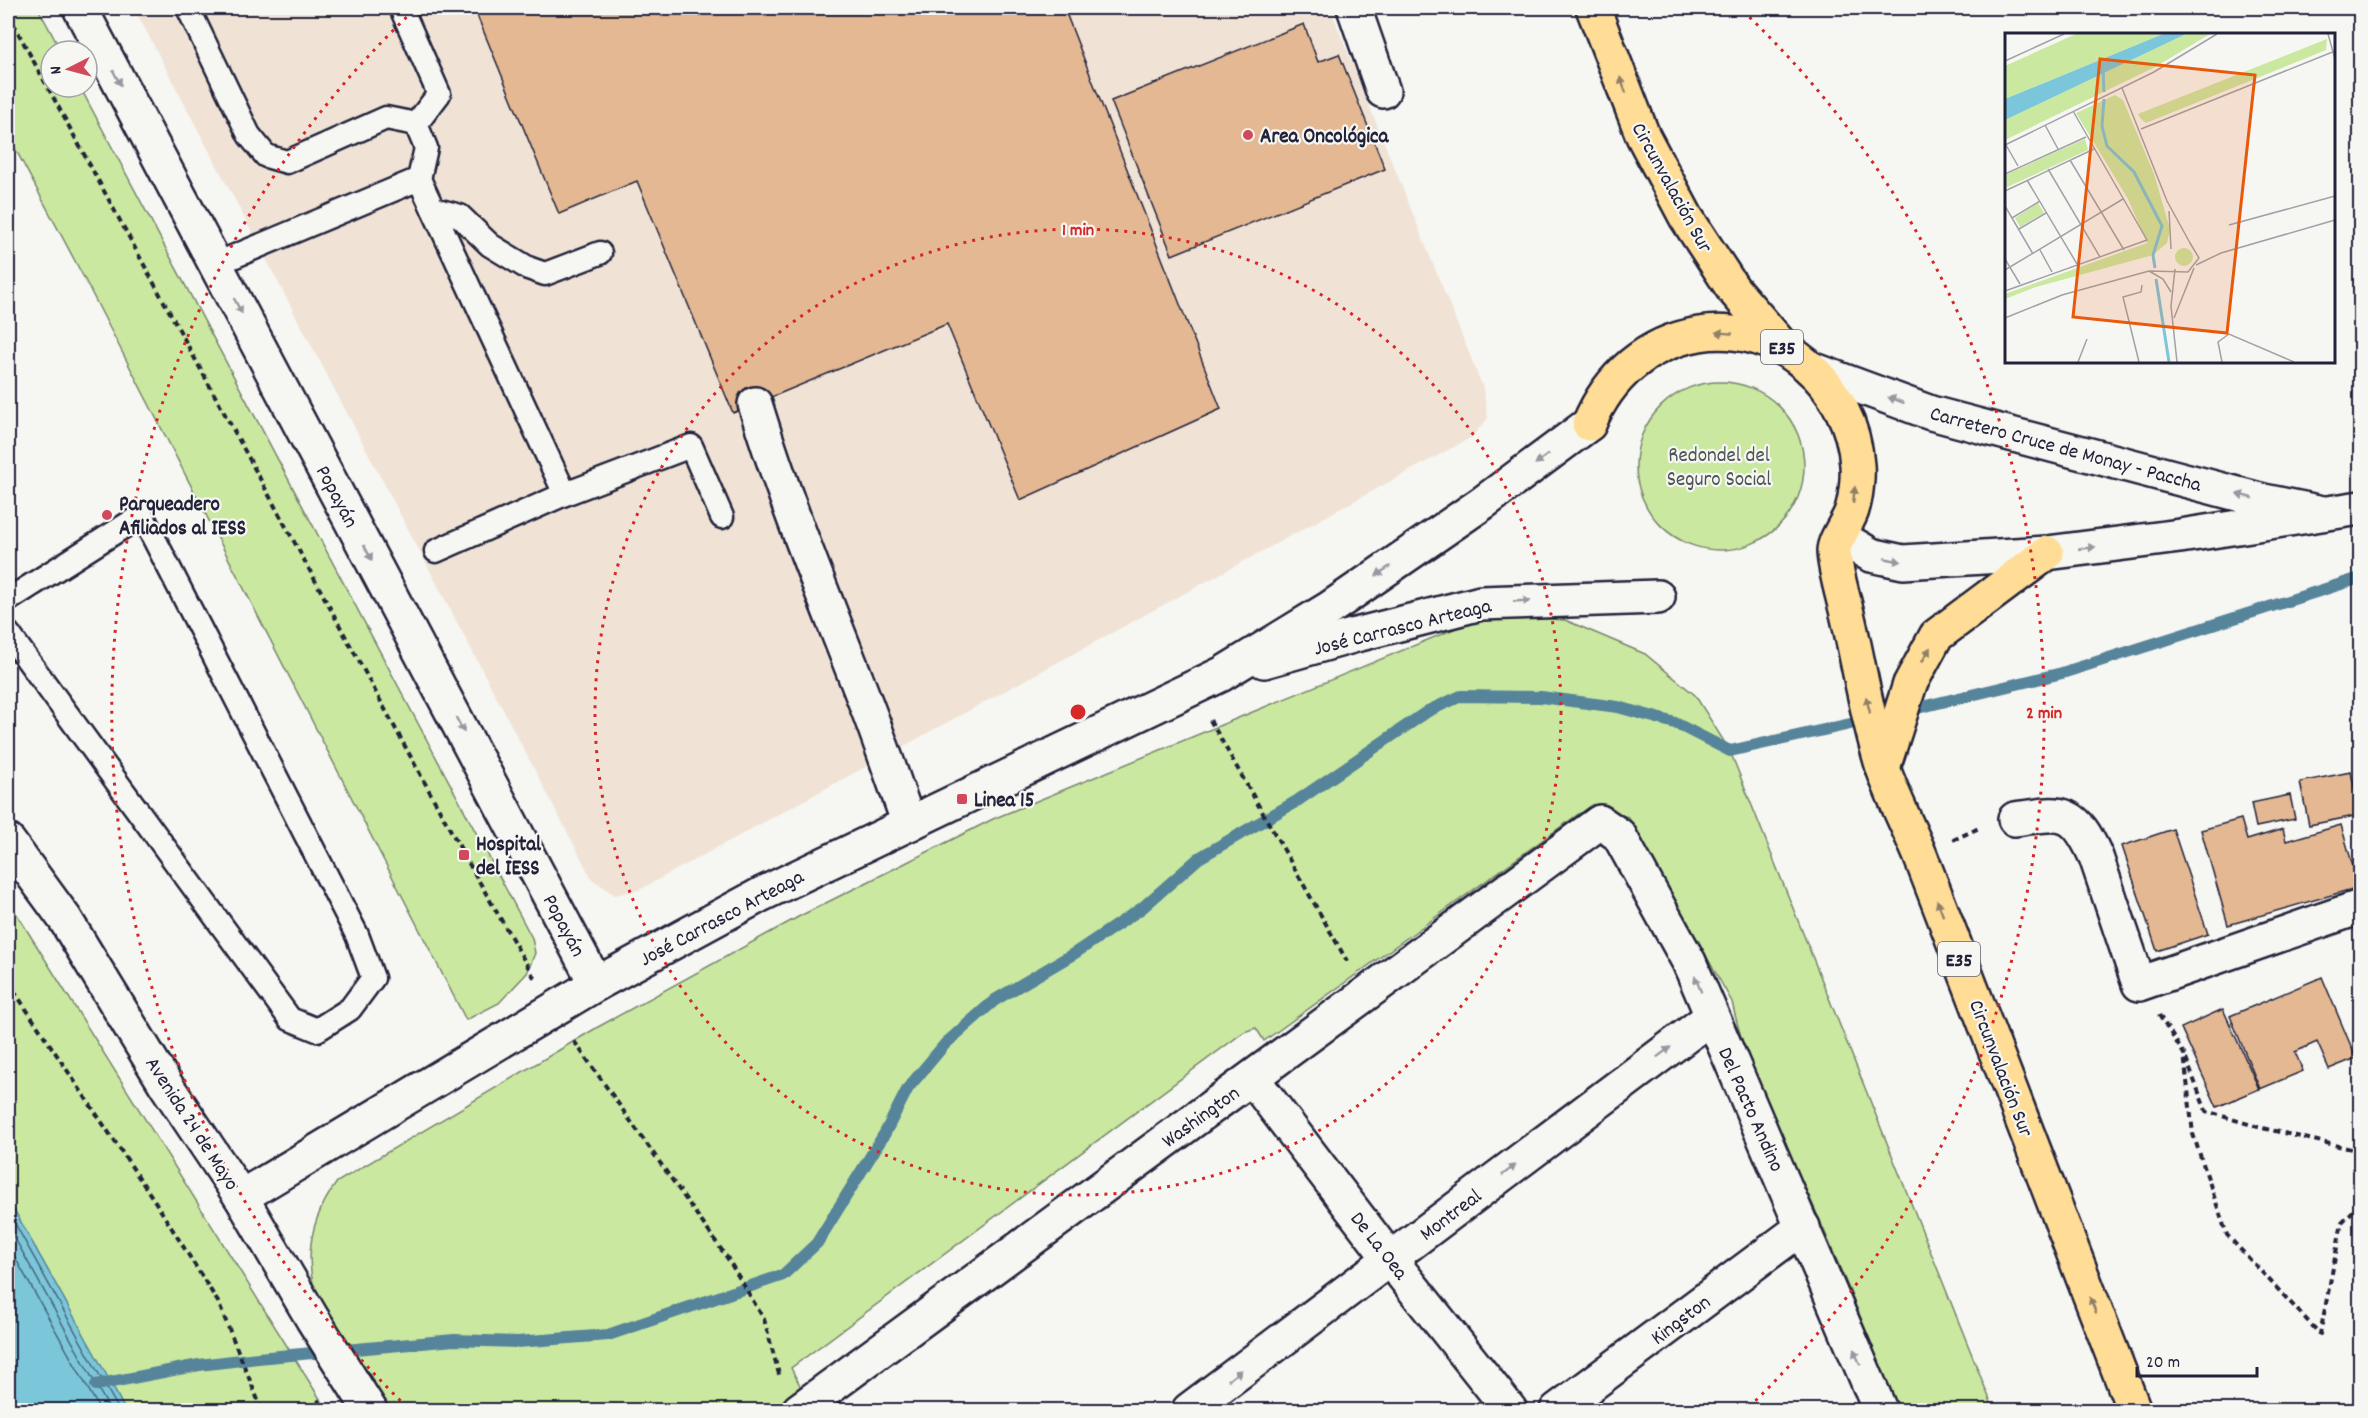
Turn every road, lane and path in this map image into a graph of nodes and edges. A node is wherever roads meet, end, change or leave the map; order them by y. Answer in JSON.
{"nodes":[{"id":1,"x":80,"y":8,"type":"edge"},
{"id":2,"x":188,"y":8,"type":"edge"},
{"id":3,"x":401,"y":8,"type":"edge"},
{"id":4,"x":1354,"y":8,"type":"edge"},
{"id":5,"x":1593,"y":8,"type":"edge"},
{"id":6,"x":8,"y":14,"type":"edge"},
{"id":7,"x":1383,"y":91,"type":"dead end"},
{"id":8,"x":416,"y":124,"type":"junction"},
{"id":9,"x":419,"y":178,"type":"junction"},
{"id":10,"x":433,"y":209,"type":"junction"},
{"id":11,"x":600,"y":253,"type":"dead end"},
{"id":12,"x":216,"y":264,"type":"junction"},
{"id":13,"x":1784,"y":348,"type":"junction"},
{"id":14,"x":1812,"y":369,"type":"junction"},
{"id":15,"x":754,"y":404,"type":"dead end"},
{"id":16,"x":1589,"y":424,"type":"joint"},
{"id":17,"x":565,"y":494,"type":"junction"},
{"id":18,"x":2361,"y":508,"type":"edge"},
{"id":19,"x":2323,"y":513,"type":"junction"},
{"id":20,"x":722,"y":517,"type":"dead end"},
{"id":21,"x":1837,"y":543,"type":"junction"},
{"id":22,"x":436,"y":551,"type":"dead end"},
{"id":23,"x":2047,"y":553,"type":"junction"},
{"id":24,"x":1658,"y":597,"type":"dead end"},
{"id":25,"x":8,"y":600,"type":"edge"},
{"id":26,"x":8,"y":633,"type":"edge"},
{"id":27,"x":1222,"y":674,"type":"junction"},
{"id":28,"x":1192,"y":688,"type":"junction"},
{"id":29,"x":1883,"y":768,"type":"junction"},
{"id":30,"x":2014,"y":819,"type":"joint"},
{"id":31,"x":1600,"y":822,"type":"joint"},
{"id":32,"x":909,"y":824,"type":"junction"},
{"id":33,"x":8,"y":841,"type":"edge"},
{"id":34,"x":1920,"y":855,"type":"junction"},
{"id":35,"x":2361,"y":907,"type":"edge"},
{"id":36,"x":8,"y":982,"type":"edge"},
{"id":37,"x":596,"y":984,"type":"junction"},
{"id":38,"x":2139,"y":984,"type":"junction"},
{"id":39,"x":1365,"y":994,"type":"junction"},
{"id":40,"x":553,"y":1011,"type":"junction"},
{"id":41,"x":1711,"y":1017,"type":"junction"},
{"id":42,"x":2184,"y":1054,"type":"junction"},
{"id":43,"x":1252,"y":1078,"type":"junction"},
{"id":44,"x":2361,"y":1151,"type":"edge"},
{"id":45,"x":241,"y":1197,"type":"junction"},
{"id":46,"x":2361,"y":1204,"type":"edge"},
{"id":47,"x":1803,"y":1227,"type":"junction"},
{"id":48,"x":1390,"y":1259,"type":"junction"},
{"id":49,"x":810,"y":1400,"type":"edge"},
{"id":50,"x":262,"y":1410,"type":"edge"},
{"id":51,"x":370,"y":1410,"type":"edge"},
{"id":52,"x":1189,"y":1410,"type":"edge"},
{"id":53,"x":1510,"y":1410,"type":"edge"},
{"id":54,"x":1557,"y":1410,"type":"edge"},
{"id":55,"x":1880,"y":1410,"type":"edge"},
{"id":56,"x":2134,"y":1410,"type":"edge"}],
"edges":[{"from":1,"to":12,"type":"street","name":"Popayán","one_way":true},
{"from":2,"to":8,"type":"lane"},
{"from":3,"to":8,"type":"lane"},
{"from":4,"to":7,"type":"street"},
{"from":13,"to":5,"type":"highway","name":"Circunvalación Sur","number":"E35","one_way":true},
{"from":6,"to":40,"type":"path"},
{"from":8,"to":9,"type":"lane"},
{"from":9,"to":10,"type":"lane"},
{"from":9,"to":12,"type":"lane"},
{"from":10,"to":11,"type":"lane"},
{"from":10,"to":17,"type":"lane"},
{"from":12,"to":37,"type":"street","name":"Popayán","one_way":true},
{"from":13,"to":14,"type":"highway","number":"E35"},
{"from":13,"to":16,"type":"highway","number":"E35","one_way":true},
{"from":19,"to":14,"type":"street","name":"Carretero Cruce de Monay - Paccha","one_way":true},
{"from":21,"to":14,"type":"highway","number":"E35","one_way":true},
{"from":15,"to":32,"type":"street"},
{"from":16,"to":27,"type":"street","name":"José Carrasco Arteaga","one_way":true},
{"from":17,"to":20,"type":"lane"},
{"from":17,"to":22,"type":"lane"},
{"from":18,"to":19,"type":"street","name":"Carretero Cruce de Monay - Paccha"},
{"from":23,"to":19,"type":"street","name":"Carretero Cruce de Monay - Paccha","one_way":true},
{"from":21,"to":23,"type":"street","name":"Carretero Cruce de Monay - Paccha","one_way":true},
{"from":29,"to":21,"type":"highway","name":"Circunvalación Sur","number":"E35","one_way":true},
{"from":29,"to":23,"type":"highway","one_way":true},
{"from":27,"to":24,"type":"street","name":"José Carrasco Arteaga","one_way":true},
{"from":25,"to":26,"type":"lane"},
{"from":27,"to":28,"type":"street","name":"José Carrasco Arteaga"},
{"from":28,"to":32,"type":"street","name":"José Carrasco Arteaga"},
{"from":28,"to":39,"type":"path"},
{"from":29,"to":34,"type":"highway","name":"Circunvalación Sur","number":"E35"},
{"from":30,"to":34,"type":"path"},
{"from":30,"to":38,"type":"street"},
{"from":31,"to":39,"type":"street","name":"Washington"},
{"from":41,"to":31,"type":"street","name":"Del Pacto Andino","one_way":true},
{"from":32,"to":37,"type":"street","name":"José Carrasco Arteaga"},
{"from":33,"to":45,"type":"street","name":"Avenida 24 de Mayo"},
{"from":56,"to":34,"type":"highway","name":"Circunvalación Sur","number":"E35","one_way":true},
{"from":35,"to":38,"type":"street"},
{"from":36,"to":50,"type":"path"},
{"from":37,"to":40,"type":"street","name":"José Carrasco Arteaga"},
{"from":38,"to":42,"type":"path"},
{"from":39,"to":43,"type":"street","name":"Washington"},
{"from":40,"to":45,"type":"street","name":"José Carrasco Arteaga"},
{"from":40,"to":49,"type":"path"},
{"from":41,"to":47,"type":"street","name":"Del Pacto Andino"},
{"from":48,"to":41,"type":"street","name":"Montreal","one_way":true},
{"from":42,"to":44,"type":"path"},
{"from":42,"to":46,"type":"path"},
{"from":43,"to":48,"type":"street","name":"De La Oea"},
{"from":43,"to":49,"type":"street","name":"Washington"},
{"from":45,"to":51,"type":"street","name":"Avenida 24 de Mayo"},
{"from":47,"to":54,"type":"street","name":"Kingston"},
{"from":55,"to":47,"type":"street","name":"Del Pacto Andino","one_way":true},
{"from":52,"to":48,"type":"street","name":"Montreal","one_way":true},
{"from":48,"to":53,"type":"street","name":"De La Oea"}]}
